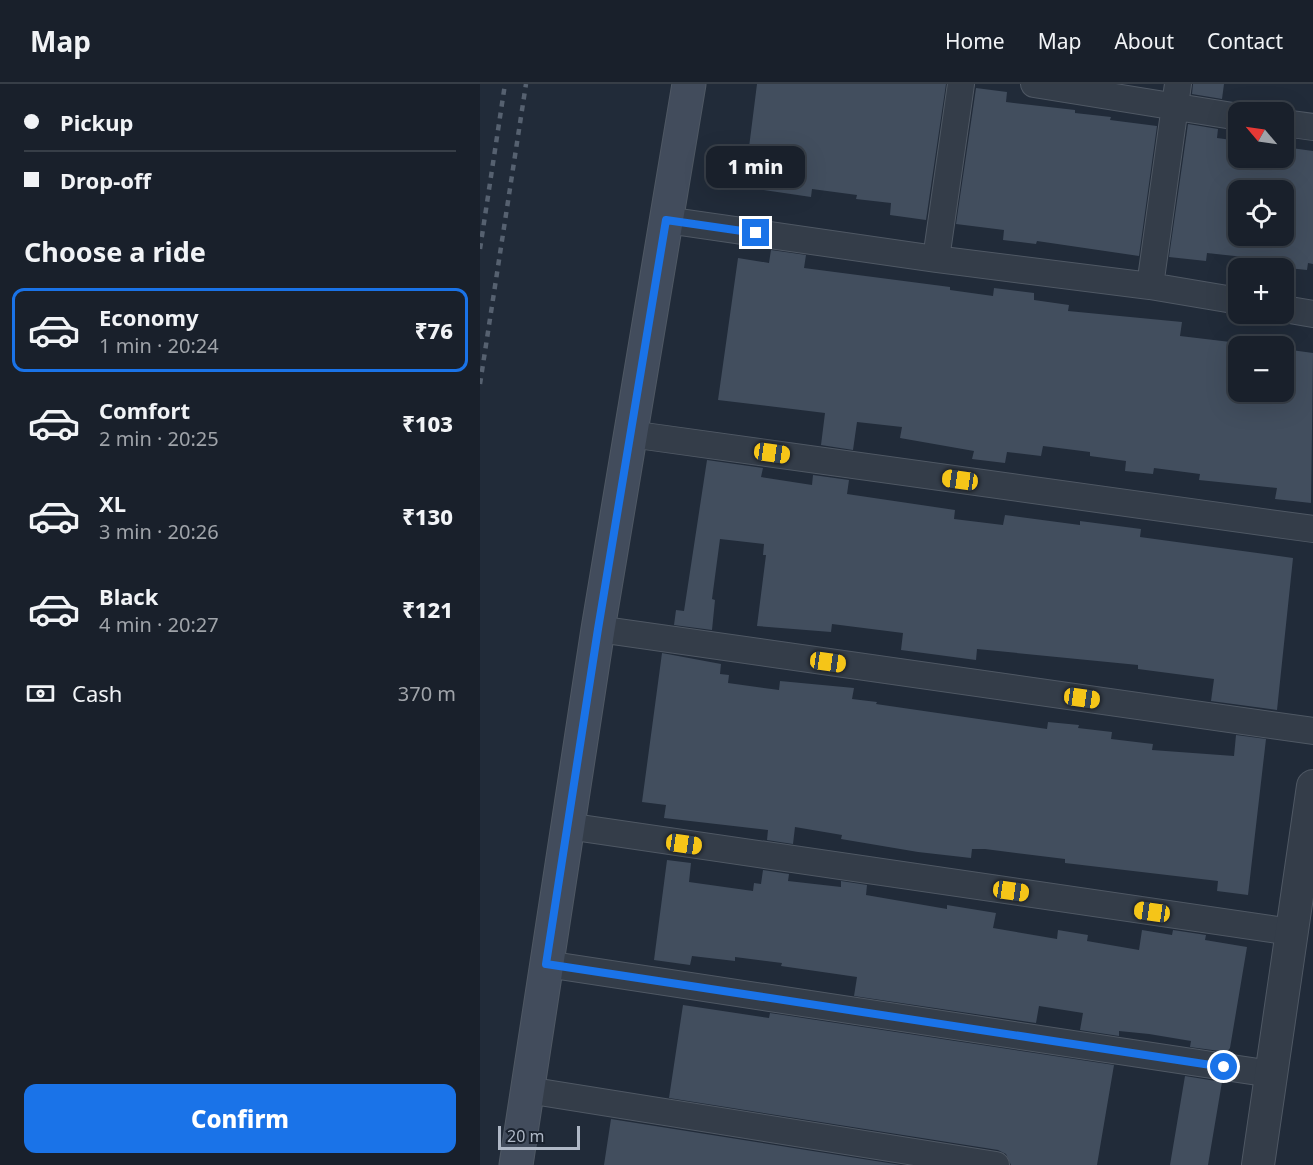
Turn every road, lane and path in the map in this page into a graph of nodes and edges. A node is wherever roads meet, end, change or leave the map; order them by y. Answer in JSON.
{"nodes":[{"id":1,"x":689,"y":84,"type":"edge"},
{"id":2,"x":961,"y":84,"type":"edge"},
{"id":3,"x":1034,"y":84,"type":"edge"},
{"id":4,"x":1176,"y":96,"type":"edge"},
{"id":5,"x":1228,"y":113,"type":"edge"},
{"id":6,"x":1294,"y":124,"type":"edge"},
{"id":7,"x":1313,"y":127,"type":"edge"},
{"id":8,"x":666,"y":220,"type":"junction"},
{"id":9,"x":936,"y":259,"type":"junction"},
{"id":10,"x":1150,"y":286,"type":"junction"},
{"id":11,"x":1228,"y":299,"type":"edge"},
{"id":12,"x":1294,"y":311,"type":"edge"},
{"id":13,"x":1313,"y":314,"type":"edge"},
{"id":14,"x":630,"y":434,"type":"junction"},
{"id":15,"x":1313,"y":529,"type":"edge"},
{"id":16,"x":598,"y":629,"type":"junction"},
{"id":17,"x":1313,"y":731,"type":"edge"},
{"id":18,"x":1313,"y":786,"type":"edge"},
{"id":19,"x":567,"y":826,"type":"junction"},
{"id":20,"x":1292,"y":932,"type":"junction"},
{"id":21,"x":546,"y":964,"type":"junction"},
{"id":22,"x":1271,"y":1074,"type":"junction"},
{"id":23,"x":527,"y":1090,"type":"junction"},
{"id":24,"x":516,"y":1165,"type":"edge"},
{"id":25,"x":996,"y":1165,"type":"edge"},
{"id":26,"x":1258,"y":1165,"type":"edge"}],
"edges":[{"from":1,"to":8,"type":"main road"},
{"from":2,"to":9,"type":"street"},
{"from":3,"to":4,"type":"street"},
{"from":4,"to":5,"type":"street"},
{"from":4,"to":10,"type":"street"},
{"from":6,"to":7,"type":"street"},
{"from":8,"to":9,"type":"street"},
{"from":8,"to":14,"type":"main road"},
{"from":9,"to":10,"type":"street"},
{"from":10,"to":11,"type":"street"},
{"from":12,"to":13,"type":"street"},
{"from":14,"to":15,"type":"street"},
{"from":14,"to":16,"type":"main road"},
{"from":16,"to":17,"type":"street"},
{"from":16,"to":19,"type":"main road"},
{"from":18,"to":20,"type":"street"},
{"from":19,"to":20,"type":"street"},
{"from":19,"to":21,"type":"main road"},
{"from":20,"to":22,"type":"street"},
{"from":21,"to":22,"type":"street"},
{"from":21,"to":23,"type":"main road"},
{"from":22,"to":26,"type":"street"},
{"from":23,"to":24,"type":"main road"},
{"from":23,"to":25,"type":"street"}]}
